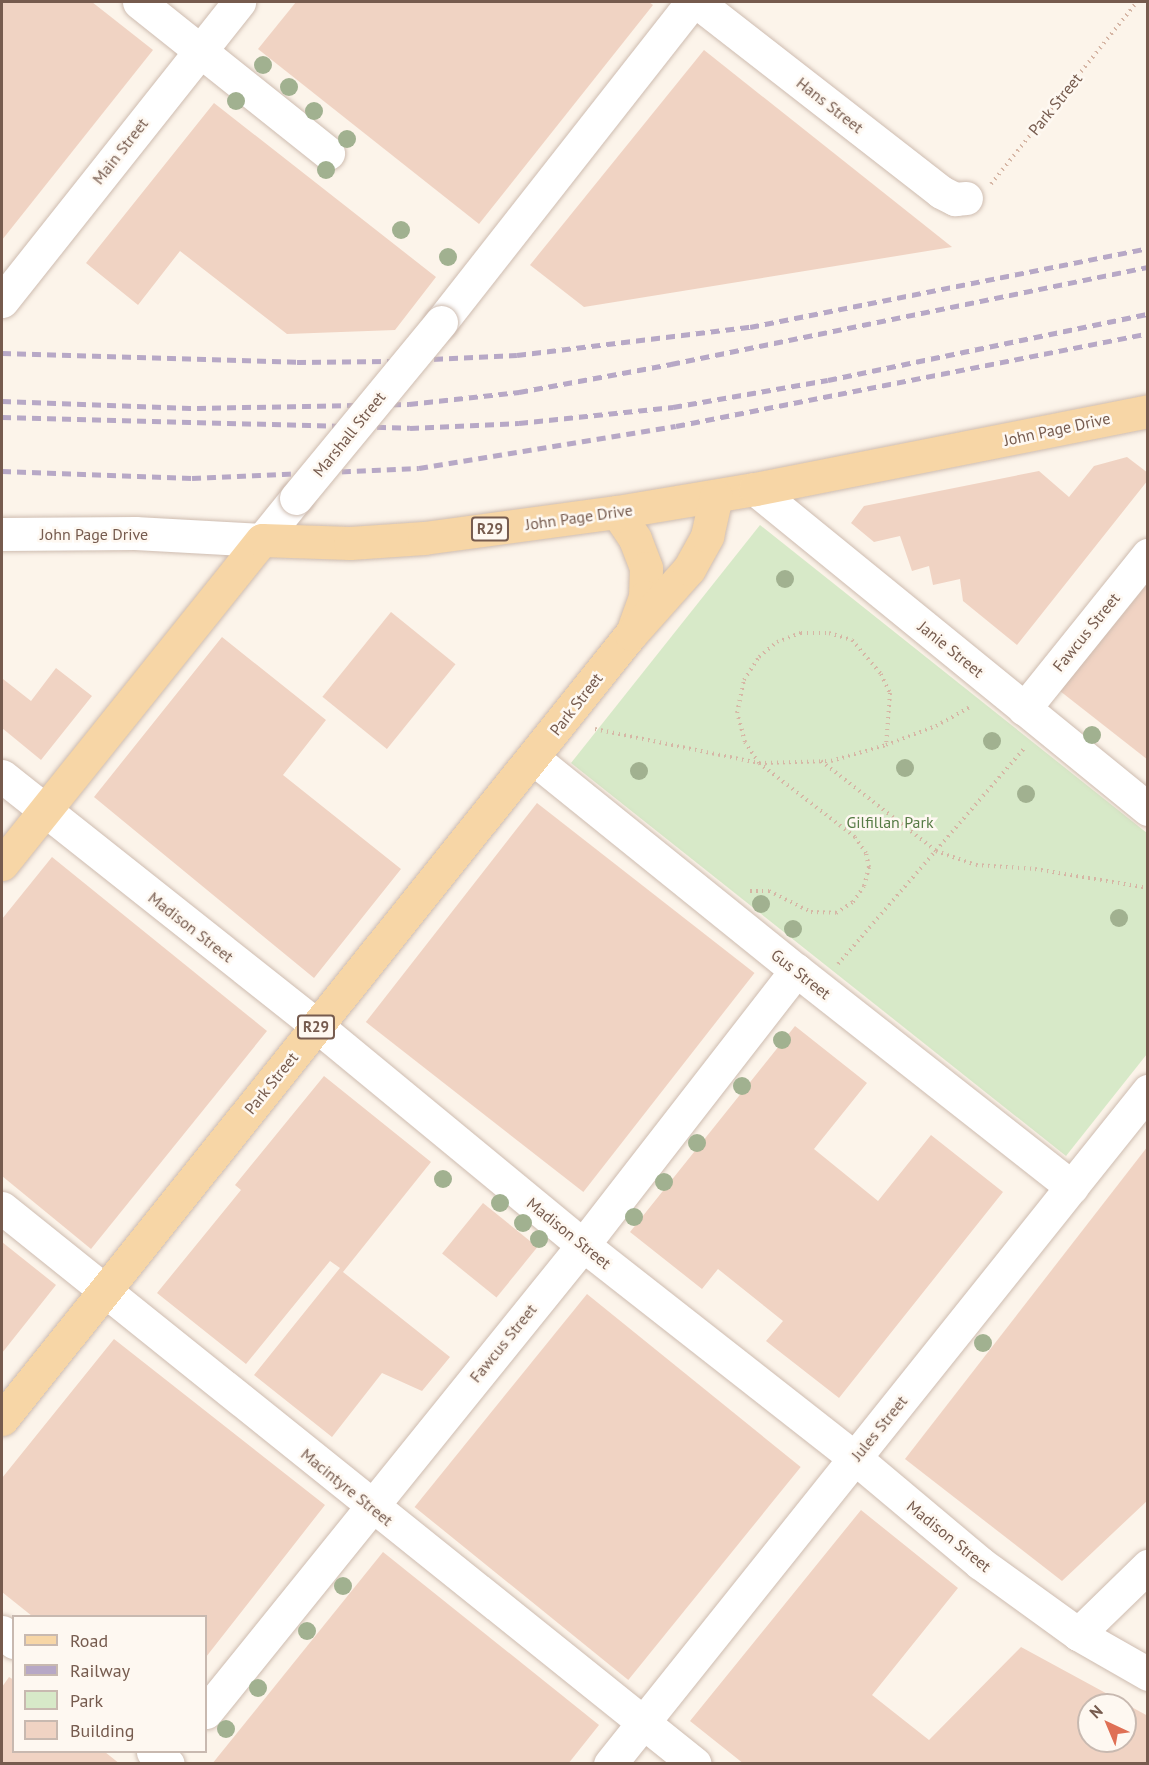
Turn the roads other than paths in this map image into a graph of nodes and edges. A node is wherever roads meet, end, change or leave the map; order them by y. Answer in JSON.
{"nodes":[{"id":1,"x":139,"y":2,"type":"edge"},
{"id":2,"x":239,"y":2,"type":"edge"},
{"id":3,"x":692,"y":2,"type":"edge"},
{"id":4,"x":697,"y":2,"type":"edge"},
{"id":5,"x":200,"y":50,"type":"junction"},
{"id":6,"x":328,"y":153,"type":"dead end"},
{"id":7,"x":966,"y":198,"type":"road end"},
{"id":8,"x":2,"y":301,"type":"edge"},
{"id":9,"x":1148,"y":411,"type":"edge"},
{"id":10,"x":755,"y":489,"type":"junction"},
{"id":11,"x":716,"y":496,"type":"junction"},
{"id":12,"x":617,"y":512,"type":"junction"},
{"id":13,"x":2,"y":534,"type":"edge"},
{"id":14,"x":262,"y":540,"type":"junction"},
{"id":15,"x":1148,"y":555,"type":"edge"},
{"id":16,"x":631,"y":634,"type":"junction"},
{"id":17,"x":1034,"y":717,"type":"junction"},
{"id":18,"x":533,"y":758,"type":"junction"},
{"id":19,"x":2,"y":776,"type":"edge"},
{"id":20,"x":1148,"y":809,"type":"edge"},
{"id":21,"x":45,"y":811,"type":"junction"},
{"id":22,"x":2,"y":864,"type":"edge"},
{"id":23,"x":807,"y":979,"type":"junction"},
{"id":24,"x":316,"y":1026,"type":"junction"},
{"id":25,"x":1148,"y":1091,"type":"edge"},
{"id":26,"x":1072,"y":1187,"type":"junction"},
{"id":27,"x":2,"y":1208,"type":"edge"},
{"id":28,"x":583,"y":1245,"type":"junction"},
{"id":29,"x":104,"y":1290,"type":"junction"},
{"id":30,"x":2,"y":1419,"type":"edge"},
{"id":31,"x":855,"y":1458,"type":"junction"},
{"id":32,"x":371,"y":1506,"type":"junction"},
{"id":33,"x":1148,"y":1566,"type":"edge"},
{"id":34,"x":1078,"y":1634,"type":"junction"},
{"id":35,"x":1148,"y":1674,"type":"edge"},
{"id":36,"x":207,"y":1711,"type":"edge"},
{"id":37,"x":644,"y":1721,"type":"junction"},
{"id":38,"x":609,"y":1764,"type":"edge"},
{"id":39,"x":695,"y":1764,"type":"edge"}],
"edges":[{"from":1,"to":5,"type":"street"},
{"from":2,"to":5,"type":"street","name":"Main Street"},
{"from":3,"to":14,"type":"street","name":"Marshall Street","bridge":true},
{"from":4,"to":7,"type":"street","name":"Hans Street"},
{"from":5,"to":6,"type":"street"},
{"from":5,"to":8,"type":"street","name":"Main Street"},
{"from":9,"to":10,"type":"main road","name":"John Page Drive","number":"R29"},
{"from":10,"to":11,"type":"main road","name":"John Page Drive","number":"R29"},
{"from":10,"to":17,"type":"street","name":"Janie Street"},
{"from":11,"to":12,"type":"main road","name":"John Page Drive","number":"R29"},
{"from":11,"to":16,"type":"main road","name":"Park Street","number":"R29"},
{"from":12,"to":14,"type":"main road","name":"John Page Drive","number":"R29"},
{"from":12,"to":16,"type":"main road","name":"Park Street","number":"R29"},
{"from":13,"to":14,"type":"street","name":"John Page Drive"},
{"from":14,"to":21,"type":"main road","name":"Marshall Street"},
{"from":15,"to":17,"type":"street","name":"Fawcus Street"},
{"from":16,"to":18,"type":"main road","name":"Park Street","number":"R29"},
{"from":17,"to":20,"type":"street","name":"Janie Street"},
{"from":18,"to":23,"type":"street","name":"Gus Street"},
{"from":18,"to":24,"type":"main road","name":"Park Street","number":"R29"},
{"from":19,"to":21,"type":"street","name":"Madison Street"},
{"from":21,"to":22,"type":"main road","name":"Marshall Street"},
{"from":21,"to":24,"type":"street","name":"Madison Street"},
{"from":23,"to":26,"type":"street","name":"Gus Street"},
{"from":23,"to":28,"type":"street","name":"Fawcus Street"},
{"from":24,"to":28,"type":"street","name":"Madison Street"},
{"from":24,"to":29,"type":"main road","name":"Park Street","number":"R29"},
{"from":25,"to":26,"type":"street","name":"Jules Street"},
{"from":26,"to":31,"type":"street","name":"Jules Street"},
{"from":27,"to":29,"type":"street","name":"Macintyre Street"},
{"from":28,"to":31,"type":"street","name":"Madison Street"},
{"from":28,"to":32,"type":"street","name":"Fawcus Street"},
{"from":29,"to":30,"type":"main road","name":"Park Street","number":"R29"},
{"from":29,"to":32,"type":"street","name":"Macintyre Street"},
{"from":31,"to":34,"type":"street","name":"Madison Street"},
{"from":31,"to":37,"type":"street","name":"Jules Street"},
{"from":32,"to":36,"type":"street","name":"Fawcus Street"},
{"from":32,"to":37,"type":"street","name":"Macintyre Street"},
{"from":33,"to":34,"type":"street"},
{"from":34,"to":35,"type":"street","name":"Madison Street"},
{"from":37,"to":38,"type":"street","name":"Jules Street"},
{"from":37,"to":39,"type":"street","name":"Macintyre Street"}]}
